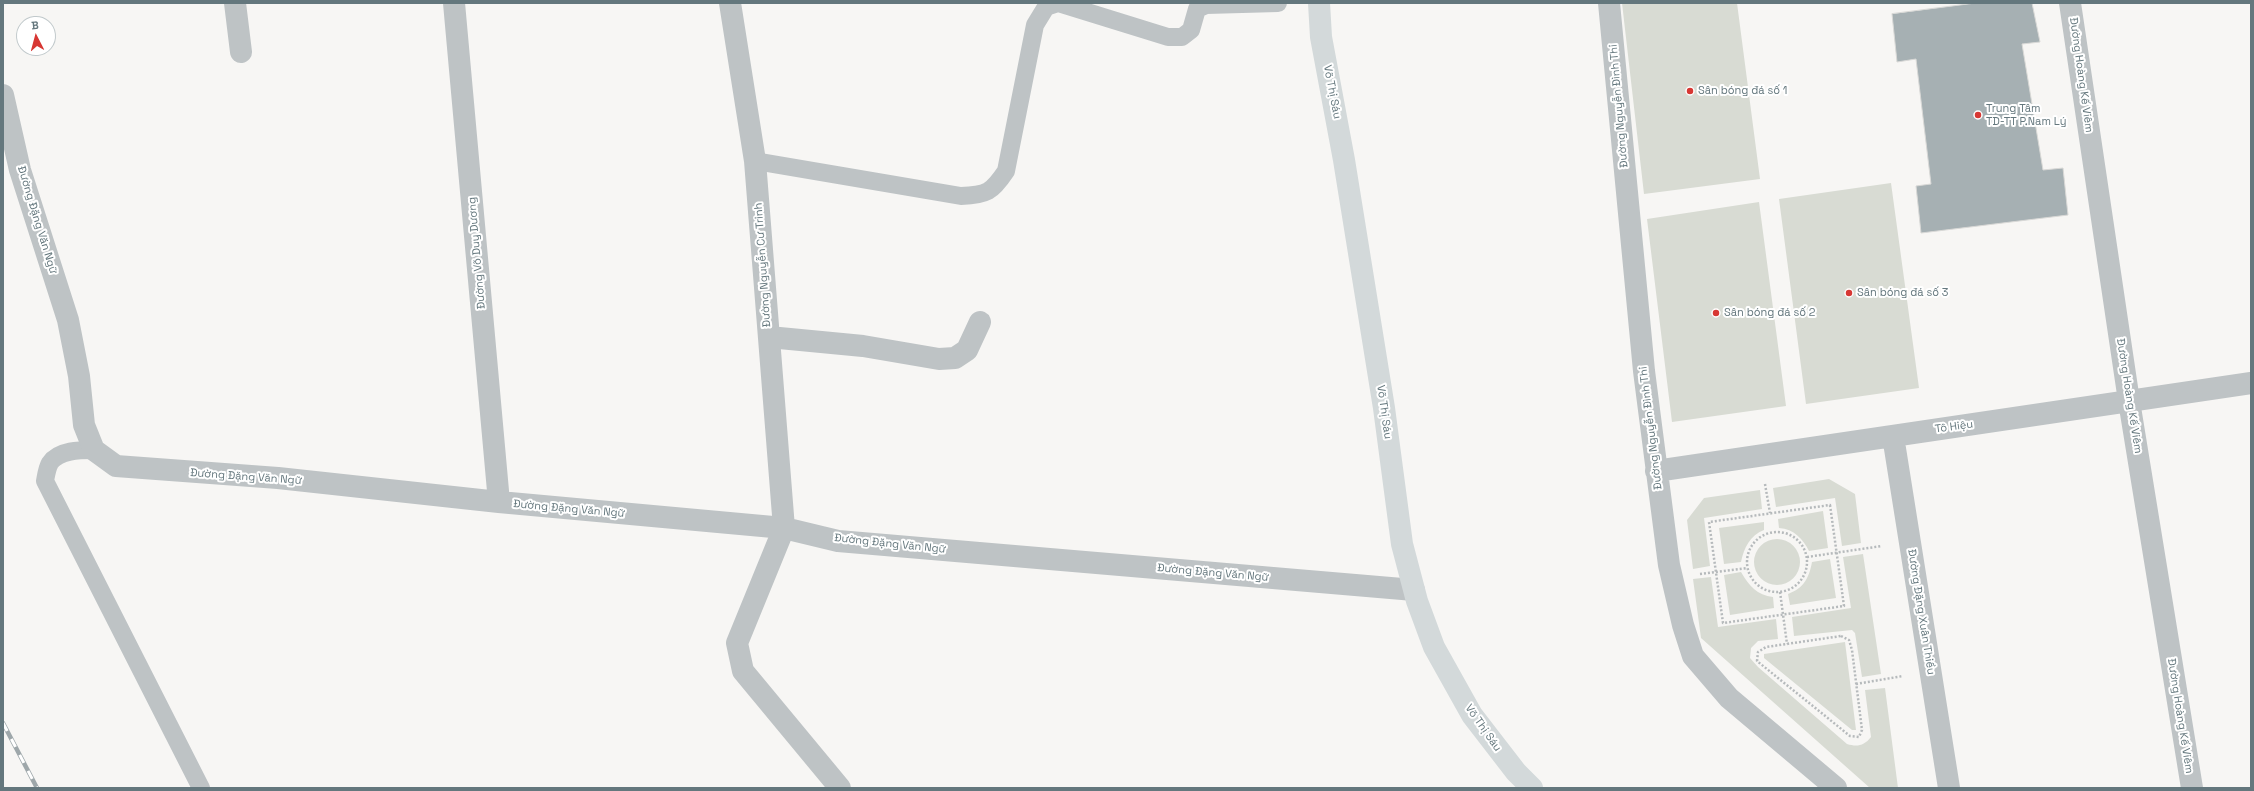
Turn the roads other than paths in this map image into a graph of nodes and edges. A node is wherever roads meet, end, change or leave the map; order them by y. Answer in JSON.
{"nodes":[{"id":1,"x":235,"y":3,"type":"edge"},
{"id":2,"x":454,"y":3,"type":"edge"},
{"id":3,"x":730,"y":3,"type":"edge"},
{"id":4,"x":1058,"y":3,"type":"edge"},
{"id":5,"x":1278,"y":3,"type":"edge"},
{"id":6,"x":1319,"y":3,"type":"edge"},
{"id":7,"x":1610,"y":3,"type":"edge"},
{"id":8,"x":2070,"y":3,"type":"edge"},
{"id":9,"x":241,"y":52,"type":"dead end"},
{"id":10,"x":3,"y":95,"type":"edge"},
{"id":11,"x":755,"y":161,"type":"junction"},
{"id":12,"x":980,"y":322,"type":"dead end"},
{"id":13,"x":769,"y":337,"type":"junction"},
{"id":14,"x":2251,"y":383,"type":"edge"},
{"id":15,"x":2129,"y":401,"type":"junction"},
{"id":16,"x":1893,"y":436,"type":"junction"},
{"id":17,"x":94,"y":450,"type":"junction"},
{"id":18,"x":1656,"y":471,"type":"junction"},
{"id":19,"x":499,"y":502,"type":"junction"},
{"id":20,"x":784,"y":528,"type":"junction"},
{"id":21,"x":1414,"y":590,"type":"junction"},
{"id":22,"x":201,"y":788,"type":"edge"},
{"id":23,"x":840,"y":788,"type":"edge"},
{"id":24,"x":1532,"y":788,"type":"edge"},
{"id":25,"x":1836,"y":788,"type":"edge"},
{"id":26,"x":1949,"y":788,"type":"edge"},
{"id":27,"x":2192,"y":788,"type":"edge"}],
"edges":[{"from":1,"to":9,"type":"street"},
{"from":2,"to":19,"type":"street","name":"Đường Võ Duy Dương"},
{"from":3,"to":11,"type":"street","name":"Đường Nguyễn Cư Trinh"},
{"from":4,"to":5,"type":"lane"},
{"from":4,"to":11,"type":"lane"},
{"from":6,"to":21,"type":"street","name":"Võ Thị Sáu"},
{"from":7,"to":18,"type":"street","name":"Đường Nguyễn Đình Thi"},
{"from":8,"to":15,"type":"street","name":"Đường Hoàng Kế Viêm"},
{"from":10,"to":17,"type":"street","name":"Đường Đặng Văn Ngữ"},
{"from":11,"to":13,"type":"street","name":"Đường Nguyễn Cư Trinh"},
{"from":12,"to":13,"type":"street"},
{"from":13,"to":20,"type":"street","name":"Đường Nguyễn Cư Trinh"},
{"from":14,"to":15,"type":"street","name":"Tô Hiệu"},
{"from":15,"to":16,"type":"street","name":"Tô Hiệu"},
{"from":15,"to":27,"type":"street","name":"Đường Hoàng Kế Viêm"},
{"from":16,"to":18,"type":"street","name":"Tô Hiệu"},
{"from":16,"to":26,"type":"street","name":"Đường Đặng Xuân Thiều"},
{"from":17,"to":19,"type":"street","name":"Đường Đặng Văn Ngữ"},
{"from":17,"to":22,"type":"lane"},
{"from":18,"to":25,"type":"street","name":"Đường Nguyễn Đình Thi"},
{"from":19,"to":20,"type":"street","name":"Đường Đặng Văn Ngữ"},
{"from":20,"to":21,"type":"street","name":"Đường Đặng Văn Ngữ"},
{"from":20,"to":23,"type":"street"},
{"from":21,"to":24,"type":"street","name":"Võ Thị Sáu"}]}
